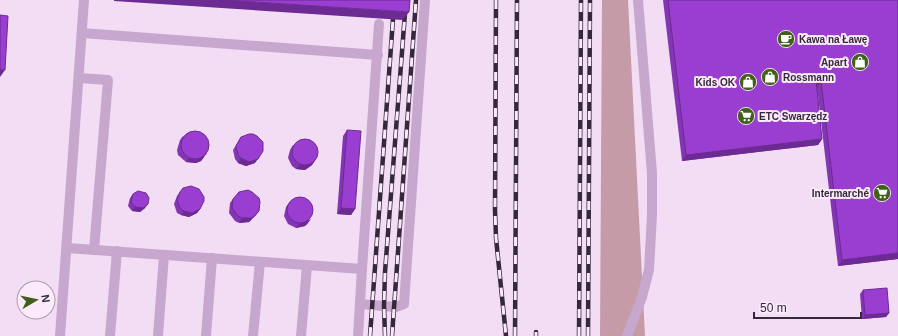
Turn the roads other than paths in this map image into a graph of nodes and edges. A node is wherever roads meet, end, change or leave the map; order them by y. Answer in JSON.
{"nodes":[{"id":1,"x":84,"y":0,"type":"edge"},
{"id":2,"x":425,"y":0,"type":"edge"},
{"id":3,"x":638,"y":0,"type":"edge"},
{"id":4,"x":379,"y":24,"type":"dead end"},
{"id":5,"x":82,"y":33,"type":"junction"},
{"id":6,"x":378,"y":55,"type":"junction"},
{"id":7,"x":79,"y":78,"type":"junction"},
{"id":8,"x":67,"y":248,"type":"junction"},
{"id":9,"x":94,"y":250,"type":"junction"},
{"id":10,"x":117,"y":251,"type":"junction"},
{"id":11,"x":164,"y":255,"type":"junction"},
{"id":12,"x":212,"y":258,"type":"junction"},
{"id":13,"x":260,"y":262,"type":"junction"},
{"id":14,"x":307,"y":266,"type":"junction"},
{"id":15,"x":362,"y":270,"type":"junction"},
{"id":16,"x":360,"y":304,"type":"junction"},
{"id":17,"x":60,"y":336,"type":"edge"},
{"id":18,"x":110,"y":336,"type":"edge"},
{"id":19,"x":158,"y":336,"type":"edge"},
{"id":20,"x":206,"y":336,"type":"edge"},
{"id":21,"x":253,"y":336,"type":"edge"},
{"id":22,"x":301,"y":336,"type":"edge"},
{"id":23,"x":358,"y":336,"type":"edge"},
{"id":24,"x":627,"y":336,"type":"edge"}],
"edges":[{"from":1,"to":5,"type":"lane"},
{"from":2,"to":16,"type":"lane"},
{"from":3,"to":24,"type":"lane"},
{"from":4,"to":6,"type":"lane"},
{"from":5,"to":6,"type":"lane"},
{"from":5,"to":7,"type":"lane"},
{"from":6,"to":15,"type":"lane"},
{"from":7,"to":8,"type":"lane"},
{"from":7,"to":9,"type":"lane"},
{"from":8,"to":9,"type":"lane"},
{"from":8,"to":17,"type":"lane"},
{"from":9,"to":10,"type":"lane"},
{"from":10,"to":11,"type":"lane"},
{"from":10,"to":18,"type":"lane"},
{"from":11,"to":12,"type":"lane"},
{"from":11,"to":19,"type":"lane"},
{"from":12,"to":13,"type":"lane"},
{"from":12,"to":20,"type":"lane"},
{"from":13,"to":14,"type":"lane"},
{"from":13,"to":21,"type":"lane"},
{"from":14,"to":15,"type":"lane"},
{"from":14,"to":22,"type":"lane"},
{"from":15,"to":16,"type":"lane"},
{"from":16,"to":23,"type":"lane"}]}
